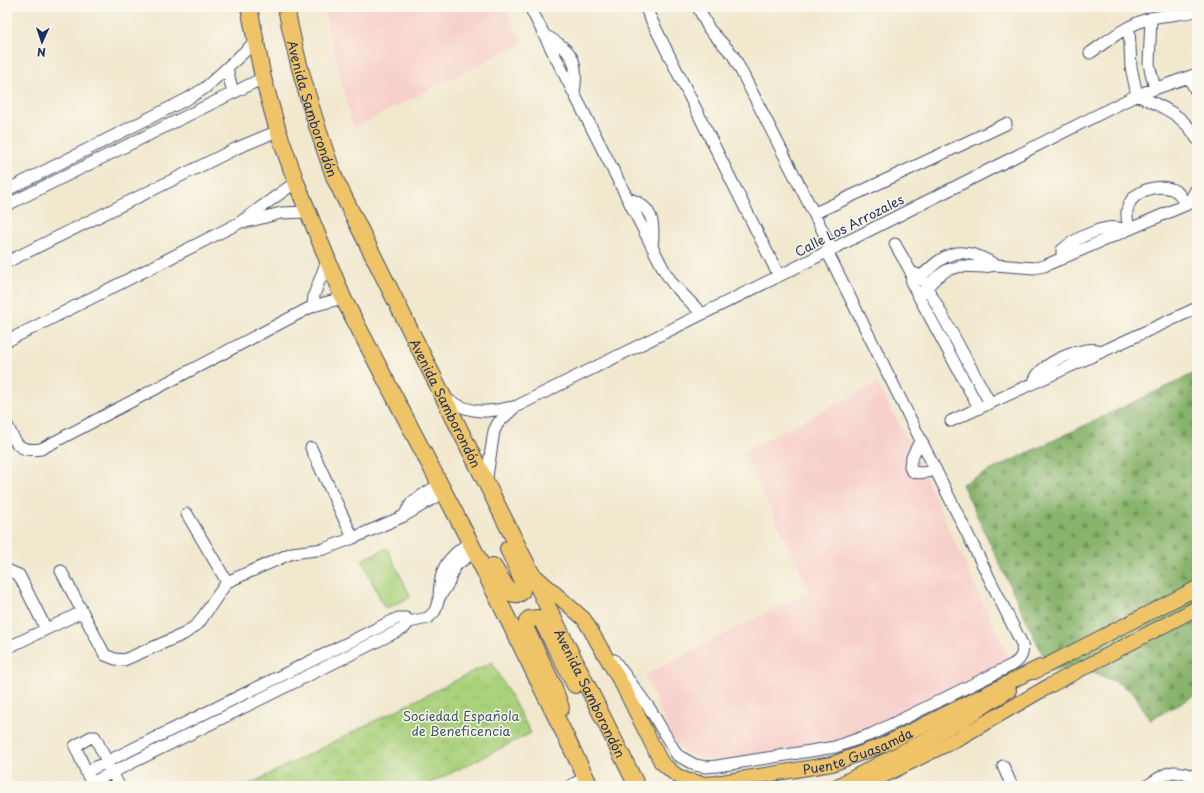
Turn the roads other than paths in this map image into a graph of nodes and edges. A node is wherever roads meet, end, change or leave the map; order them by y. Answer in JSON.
{"nodes":[{"id":1,"x":249,"y":7,"type":"edge"},
{"id":2,"x":286,"y":7,"type":"edge"},
{"id":3,"x":530,"y":7,"type":"edge"},
{"id":4,"x":645,"y":7,"type":"edge"},
{"id":5,"x":698,"y":7,"type":"edge"},
{"id":6,"x":1197,"y":11,"type":"edge"},
{"id":7,"x":1151,"y":18,"type":"junction"},
{"id":8,"x":1129,"y":27,"type":"junction"},
{"id":9,"x":255,"y":42,"type":"junction"},
{"id":10,"x":1090,"y":53,"type":"dead end"},
{"id":11,"x":226,"y":68,"type":"junction"},
{"id":12,"x":1193,"y":76,"type":"edge"},
{"id":13,"x":263,"y":78,"type":"junction"},
{"id":14,"x":1155,"y":89,"type":"junction"},
{"id":15,"x":233,"y":93,"type":"junction"},
{"id":16,"x":1197,"y":93,"type":"edge"},
{"id":17,"x":1137,"y":95,"type":"junction"},
{"id":18,"x":187,"y":100,"type":"junction"},
{"id":19,"x":194,"y":112,"type":"junction"},
{"id":20,"x":1006,"y":124,"type":"dead end"},
{"id":21,"x":278,"y":131,"type":"junction"},
{"id":22,"x":119,"y":132,"type":"junction"},
{"id":23,"x":1197,"y":139,"type":"edge"},
{"id":24,"x":125,"y":147,"type":"junction"},
{"id":25,"x":55,"y":166,"type":"junction"},
{"id":26,"x":59,"y":180,"type":"junction"},
{"id":27,"x":296,"y":182,"type":"junction"},
{"id":28,"x":1197,"y":188,"type":"edge"},
{"id":29,"x":7,"y":190,"type":"edge"},
{"id":30,"x":275,"y":199,"type":"junction"},
{"id":31,"x":1190,"y":203,"type":"edge"},
{"id":32,"x":7,"y":205,"type":"edge"},
{"id":33,"x":308,"y":212,"type":"junction"},
{"id":34,"x":281,"y":213,"type":"junction"},
{"id":35,"x":815,"y":213,"type":"junction"},
{"id":36,"x":239,"y":223,"type":"junction"},
{"id":37,"x":1127,"y":230,"type":"junction"},
{"id":38,"x":895,"y":244,"type":"dead end"},
{"id":39,"x":830,"y":250,"type":"junction"},
{"id":40,"x":327,"y":261,"type":"junction"},
{"id":41,"x":7,"y":262,"type":"edge"},
{"id":42,"x":996,"y":265,"type":"junction"},
{"id":43,"x":916,"y":274,"type":"junction"},
{"id":44,"x":779,"y":276,"type":"junction"},
{"id":45,"x":317,"y":285,"type":"junction"},
{"id":46,"x":927,"y":287,"type":"junction"},
{"id":47,"x":919,"y":295,"type":"junction"},
{"id":48,"x":343,"y":298,"type":"junction"},
{"id":49,"x":325,"y":303,"type":"junction"},
{"id":50,"x":313,"y":306,"type":"junction"},
{"id":51,"x":1197,"y":308,"type":"edge"},
{"id":52,"x":701,"y":314,"type":"junction"},
{"id":53,"x":7,"y":342,"type":"edge"},
{"id":54,"x":957,"y":342,"type":"junction"},
{"id":55,"x":947,"y":348,"type":"junction"},
{"id":56,"x":446,"y":399,"type":"junction"},
{"id":57,"x":990,"y":403,"type":"junction"},
{"id":58,"x":517,"y":406,"type":"junction"},
{"id":59,"x":980,"y":408,"type":"junction"},
{"id":60,"x":950,"y":421,"type":"dead end"},
{"id":61,"x":7,"y":425,"type":"edge"},
{"id":62,"x":921,"y":440,"type":"junction"},
{"id":63,"x":311,"y":448,"type":"dead end"},
{"id":64,"x":936,"y":470,"type":"junction"},
{"id":65,"x":486,"y":484,"type":"junction"},
{"id":66,"x":442,"y":488,"type":"junction"},
{"id":67,"x":188,"y":514,"type":"dead end"},
{"id":68,"x":354,"y":538,"type":"junction"},
{"id":69,"x":472,"y":547,"type":"junction"},
{"id":70,"x":7,"y":570,"type":"edge"},
{"id":71,"x":61,"y":571,"type":"dead end"},
{"id":72,"x":530,"y":571,"type":"junction"},
{"id":73,"x":227,"y":582,"type":"junction"},
{"id":74,"x":1197,"y":588,"type":"edge"},
{"id":75,"x":1197,"y":608,"type":"edge"},
{"id":76,"x":82,"y":612,"type":"junction"},
{"id":77,"x":584,"y":619,"type":"junction"},
{"id":78,"x":409,"y":622,"type":"junction"},
{"id":79,"x":46,"y":629,"type":"junction"},
{"id":80,"x":355,"y":639,"type":"junction"},
{"id":81,"x":9,"y":647,"type":"dead end"},
{"id":82,"x":360,"y":650,"type":"junction"},
{"id":83,"x":1040,"y":667,"type":"junction"},
{"id":84,"x":292,"y":671,"type":"junction"},
{"id":85,"x":297,"y":681,"type":"junction"},
{"id":86,"x":225,"y":705,"type":"junction"},
{"id":87,"x":230,"y":715,"type":"junction"},
{"id":88,"x":192,"y":727,"type":"junction"},
{"id":89,"x":1003,"y":766,"type":"dead end"},
{"id":90,"x":111,"y":768,"type":"junction"},
{"id":91,"x":86,"y":772,"type":"junction"},
{"id":92,"x":585,"y":776,"type":"edge"},
{"id":93,"x":1197,"y":777,"type":"edge"},
{"id":94,"x":636,"y":783,"type":"edge"},
{"id":95,"x":92,"y":784,"type":"edge"},
{"id":96,"x":119,"y":786,"type":"edge"},
{"id":97,"x":570,"y":786,"type":"edge"},
{"id":98,"x":837,"y":786,"type":"edge"},
{"id":99,"x":863,"y":786,"type":"edge"},
{"id":100,"x":1012,"y":786,"type":"edge"},
{"id":101,"x":1147,"y":786,"type":"edge"}],
"edges":[{"from":1,"to":9,"type":"highway"},
{"from":2,"to":56,"type":"highway","name":"Avenida Samborondón"},
{"from":3,"to":52,"type":"street"},
{"from":4,"to":44,"type":"street"},
{"from":5,"to":35,"type":"street"},
{"from":6,"to":7,"type":"street"},
{"from":7,"to":8,"type":"street"},
{"from":7,"to":14,"type":"street"},
{"from":8,"to":10,"type":"street"},
{"from":8,"to":17,"type":"street"},
{"from":9,"to":11,"type":"street"},
{"from":9,"to":13,"type":"highway"},
{"from":11,"to":15,"type":"street"},
{"from":11,"to":18,"type":"street"},
{"from":12,"to":14,"type":"street","name":"Calle Los Arrozales"},
{"from":12,"to":16,"type":"street"},
{"from":13,"to":15,"type":"street"},
{"from":13,"to":21,"type":"highway"},
{"from":14,"to":17,"type":"street","name":"Calle Los Arrozales"},
{"from":15,"to":19,"type":"street"},
{"from":17,"to":23,"type":"street"},
{"from":17,"to":39,"type":"street","name":"Calle Los Arrozales"},
{"from":18,"to":19,"type":"street"},
{"from":18,"to":22,"type":"street"},
{"from":19,"to":24,"type":"street"},
{"from":20,"to":35,"type":"street"},
{"from":21,"to":27,"type":"highway"},
{"from":21,"to":41,"type":"street"},
{"from":22,"to":24,"type":"street"},
{"from":22,"to":25,"type":"street"},
{"from":24,"to":26,"type":"street"},
{"from":25,"to":26,"type":"street"},
{"from":25,"to":29,"type":"street"},
{"from":26,"to":32,"type":"street"},
{"from":27,"to":30,"type":"street"},
{"from":27,"to":33,"type":"highway"},
{"from":28,"to":31,"type":"street"},
{"from":30,"to":34,"type":"street"},
{"from":30,"to":36,"type":"street"},
{"from":31,"to":37,"type":"street"},
{"from":31,"to":37,"type":"street"},
{"from":33,"to":34,"type":"street"},
{"from":33,"to":40,"type":"highway"},
{"from":34,"to":36,"type":"street"},
{"from":35,"to":39,"type":"street"},
{"from":36,"to":53,"type":"street"},
{"from":37,"to":42,"type":"street"},
{"from":38,"to":43,"type":"street"},
{"from":39,"to":44,"type":"street","name":"Calle Los Arrozales"},
{"from":39,"to":62,"type":"street"},
{"from":40,"to":45,"type":"street"},
{"from":40,"to":48,"type":"highway"},
{"from":42,"to":43,"type":"street"},
{"from":42,"to":46,"type":"street"},
{"from":43,"to":46,"type":"street"},
{"from":43,"to":47,"type":"street"},
{"from":44,"to":52,"type":"street","name":"Calle Los Arrozales"},
{"from":45,"to":49,"type":"street"},
{"from":45,"to":50,"type":"street"},
{"from":46,"to":47,"type":"street"},
{"from":46,"to":54,"type":"street"},
{"from":47,"to":55,"type":"street"},
{"from":48,"to":49,"type":"street"},
{"from":48,"to":66,"type":"highway"},
{"from":49,"to":50,"type":"street"},
{"from":50,"to":61,"type":"street"},
{"from":51,"to":57,"type":"street"},
{"from":52,"to":58,"type":"street","name":"Calle Los Arrozales"},
{"from":54,"to":55,"type":"street"},
{"from":54,"to":57,"type":"street"},
{"from":55,"to":59,"type":"street"},
{"from":56,"to":58,"type":"street","name":"Calle Los Arrozales"},
{"from":56,"to":65,"type":"highway","name":"Avenida Samborondón"},
{"from":57,"to":59,"type":"street"},
{"from":58,"to":65,"type":"street","name":"Calle Los Arrozales"},
{"from":59,"to":60,"type":"street"},
{"from":62,"to":64,"type":"street"},
{"from":62,"to":64,"type":"street"},
{"from":63,"to":68,"type":"street"},
{"from":64,"to":77,"type":"street"},
{"from":65,"to":69,"type":"highway"},
{"from":65,"to":72,"type":"highway","name":"Avenida Samborondón"},
{"from":66,"to":68,"type":"street"},
{"from":66,"to":69,"type":"highway"},
{"from":67,"to":73,"type":"street"},
{"from":68,"to":73,"type":"street"},
{"from":69,"to":78,"type":"street"},
{"from":69,"to":92,"type":"highway"},
{"from":70,"to":79,"type":"street"},
{"from":71,"to":76,"type":"street"},
{"from":72,"to":77,"type":"main road","name":"Puente Guasamda"},
{"from":72,"to":94,"type":"highway","name":"Avenida Samborondón"},
{"from":73,"to":76,"type":"street"},
{"from":74,"to":83,"type":"main road","name":"Puente Guasamda"},
{"from":75,"to":99,"type":"main road"},
{"from":76,"to":79,"type":"street"},
{"from":77,"to":83,"type":"main road","name":"Puente Guasamda"},
{"from":78,"to":80,"type":"street"},
{"from":78,"to":82,"type":"street"},
{"from":79,"to":81,"type":"street"},
{"from":80,"to":82,"type":"street"},
{"from":80,"to":84,"type":"street"},
{"from":82,"to":85,"type":"street"},
{"from":83,"to":98,"type":"main road","name":"Puente Guasamda"},
{"from":84,"to":85,"type":"street"},
{"from":84,"to":86,"type":"street"},
{"from":85,"to":87,"type":"street"},
{"from":86,"to":87,"type":"street"},
{"from":86,"to":88,"type":"street"},
{"from":87,"to":88,"type":"street"},
{"from":88,"to":90,"type":"street"},
{"from":89,"to":100,"type":"street"},
{"from":90,"to":91,"type":"street"},
{"from":90,"to":91,"type":"street"},
{"from":90,"to":95,"type":"street"},
{"from":90,"to":96,"type":"street"},
{"from":91,"to":95,"type":"street"},
{"from":92,"to":94,"type":"highway"},
{"from":92,"to":97,"type":"street"},
{"from":93,"to":101,"type":"street"}]}
